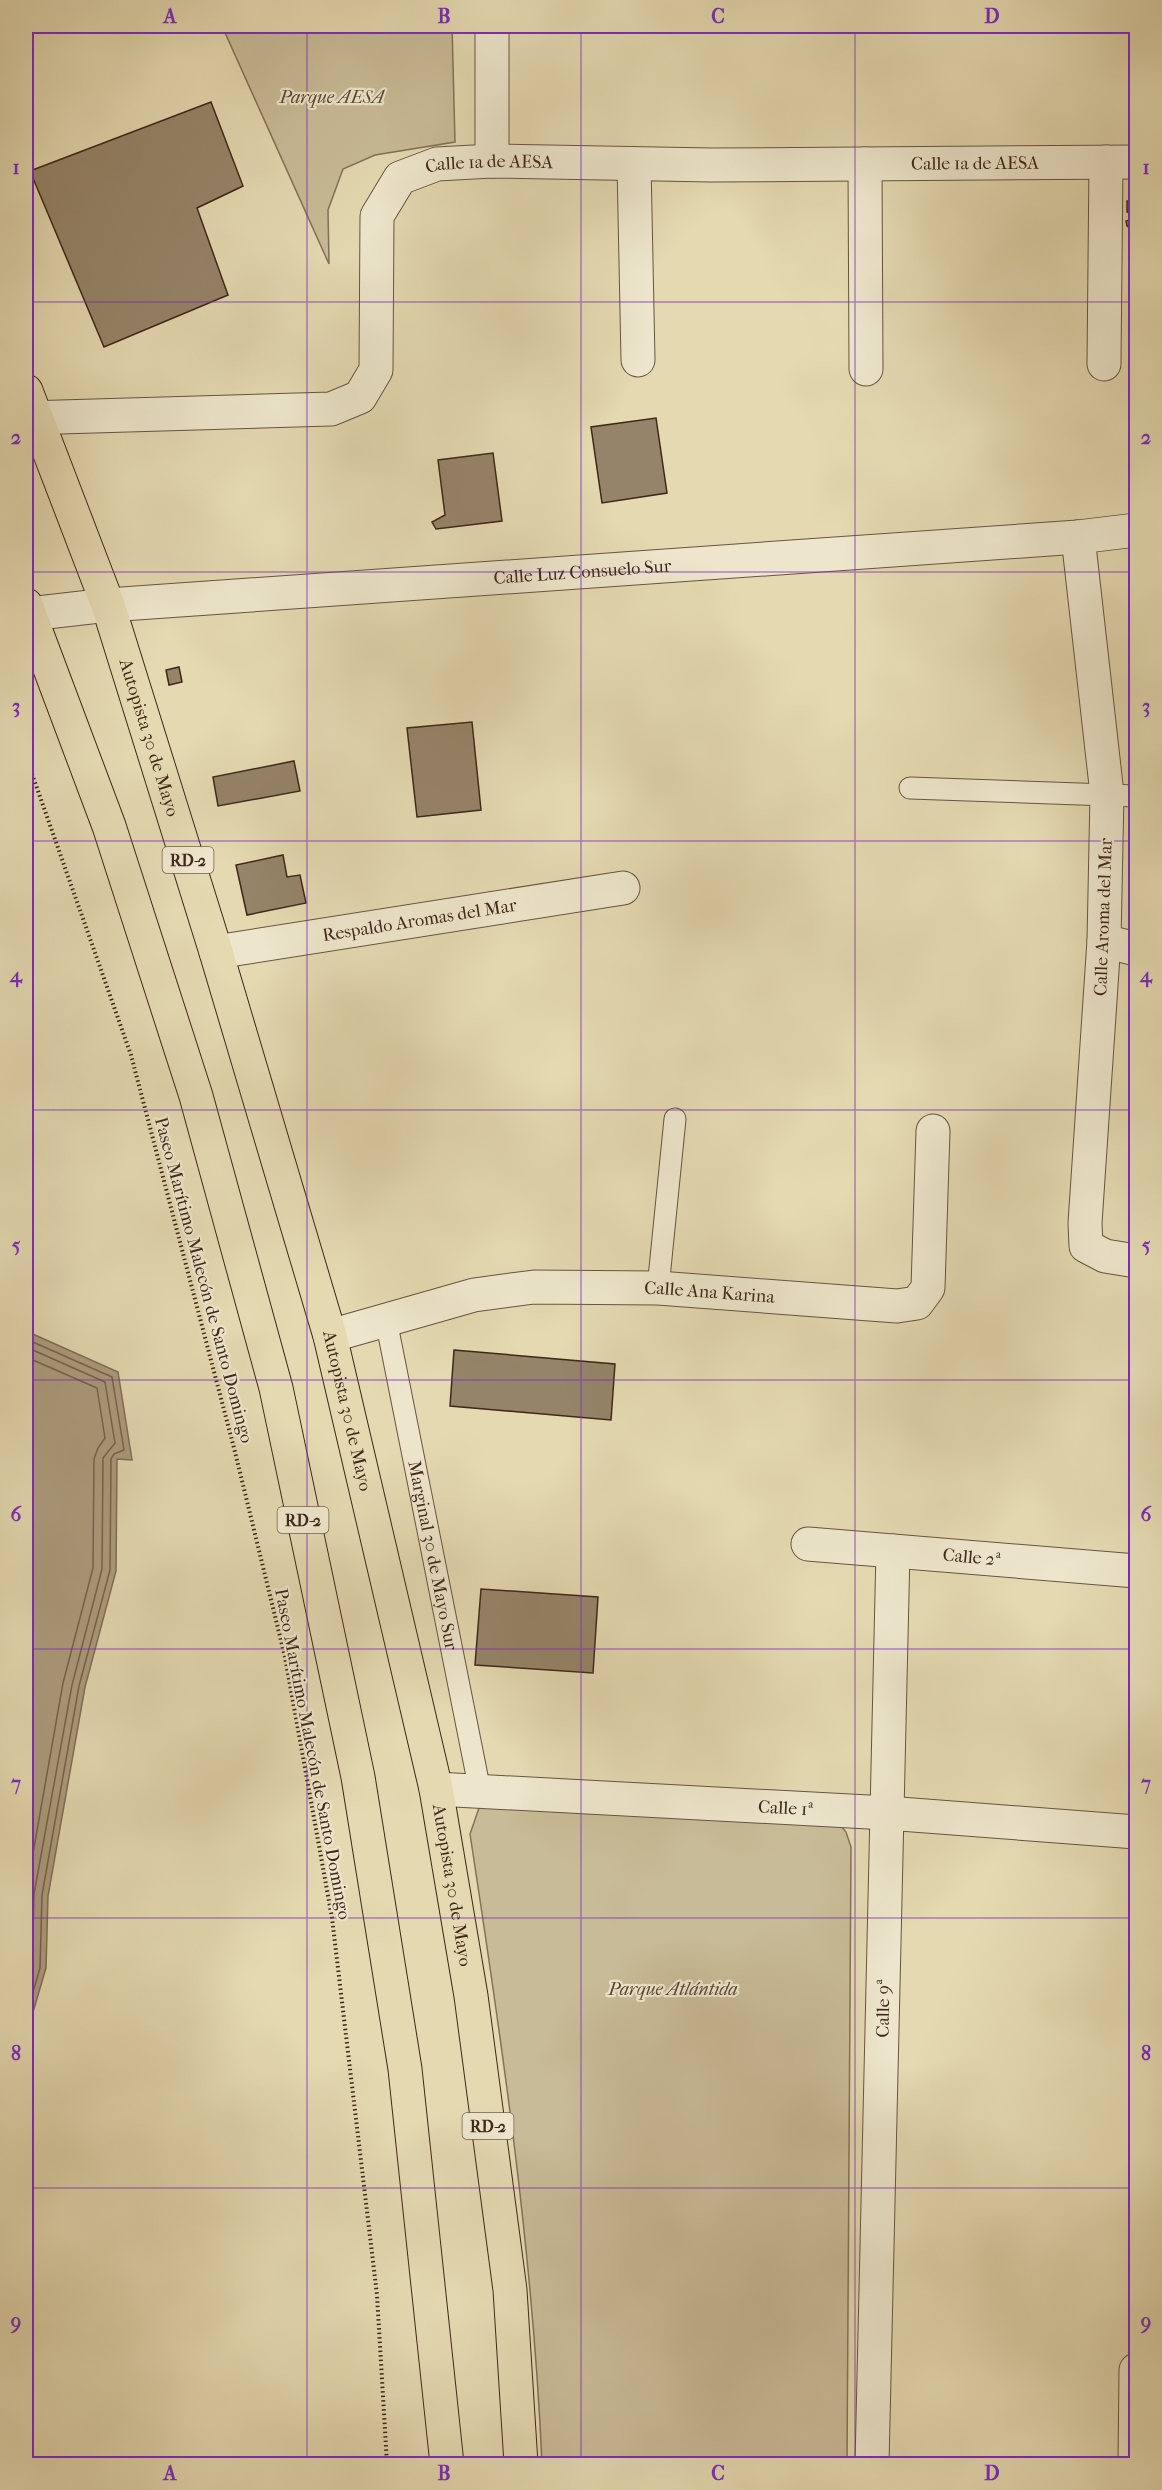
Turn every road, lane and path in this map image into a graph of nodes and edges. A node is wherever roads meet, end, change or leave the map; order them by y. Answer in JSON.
{"nodes":[{"id":1,"x":492,"y":26,"type":"edge"},
{"id":2,"x":492,"y":161,"type":"junction"},
{"id":3,"x":1121,"y":162,"type":"edge"},
{"id":4,"x":634,"y":164,"type":"junction"},
{"id":5,"x":865,"y":164,"type":"junction"},
{"id":6,"x":638,"y":360,"type":"dead end"},
{"id":7,"x":1104,"y":364,"type":"dead end"},
{"id":8,"x":866,"y":369,"type":"dead end"},
{"id":9,"x":29,"y":409,"type":"edge"},
{"id":10,"x":1137,"y":530,"type":"edge"},
{"id":11,"x":1078,"y":537,"type":"junction"},
{"id":12,"x":108,"y":605,"type":"junction"},
{"id":13,"x":27,"y":610,"type":"edge"},
{"id":14,"x":26,"y":757,"type":"edge"},
{"id":15,"x":910,"y":788,"type":"dead end"},
{"id":16,"x":1122,"y":795,"type":"edge"},
{"id":17,"x":623,"y":888,"type":"dead end"},
{"id":18,"x":1104,"y":941,"type":"junction"},
{"id":19,"x":1137,"y":949,"type":"edge"},
{"id":20,"x":216,"y":952,"type":"junction"},
{"id":21,"x":675,"y":1119,"type":"dead end"},
{"id":22,"x":933,"y":1131,"type":"dead end"},
{"id":23,"x":1137,"y":1261,"type":"edge"},
{"id":24,"x":657,"y":1288,"type":"junction"},
{"id":25,"x":386,"y":1320,"type":"junction"},
{"id":26,"x":330,"y":1336,"type":"junction"},
{"id":27,"x":808,"y":1544,"type":"dead end"},
{"id":28,"x":893,"y":1551,"type":"junction"},
{"id":29,"x":1137,"y":1571,"type":"edge"},
{"id":30,"x":436,"y":1789,"type":"junction"},
{"id":31,"x":480,"y":1791,"type":"junction"},
{"id":32,"x":887,"y":1813,"type":"junction"},
{"id":33,"x":1137,"y":1832,"type":"edge"},
{"id":34,"x":1137,"y":2370,"type":"edge"},
{"id":35,"x":387,"y":2464,"type":"edge"},
{"id":36,"x":447,"y":2464,"type":"edge"},
{"id":37,"x":521,"y":2464,"type":"edge"},
{"id":38,"x":872,"y":2464,"type":"edge"},
{"id":39,"x":1135,"y":2464,"type":"edge"}],
"edges":[{"from":1,"to":2,"type":"street"},
{"from":2,"to":4,"type":"street","name":"Calle 1a de AESA"},
{"from":2,"to":9,"type":"street","name":"Calle 1a de AESA"},
{"from":3,"to":5,"type":"street","name":"Calle 1a de AESA"},
{"from":3,"to":7,"type":"street"},
{"from":4,"to":5,"type":"street","name":"Calle 1a de AESA"},
{"from":4,"to":6,"type":"street"},
{"from":5,"to":8,"type":"street"},
{"from":9,"to":12,"type":"highway","name":"Autopista 30 de Mayo","number":"RD-2"},
{"from":10,"to":11,"type":"street","name":"Calle Luz Consuelo Sur"},
{"from":11,"to":12,"type":"street","name":"Calle Luz Consuelo Sur"},
{"from":11,"to":16,"type":"street","name":"Calle Aroma del Mar"},
{"from":12,"to":13,"type":"street","name":"Calle Luz Consuelo Sur"},
{"from":12,"to":20,"type":"highway","name":"Autopista 30 de Mayo","number":"RD-2"},
{"from":13,"to":36,"type":"highway","number":"RD-2"},
{"from":14,"to":35,"type":"path","name":"Paseo Marítimo Malecón de Santo Domingo"},
{"from":15,"to":16,"type":"lane"},
{"from":16,"to":18,"type":"street","name":"Calle Aroma del Mar"},
{"from":17,"to":20,"type":"street","name":"Respaldo Aromas del Mar"},
{"from":18,"to":19,"type":"street"},
{"from":18,"to":23,"type":"street","name":"Calle Aroma del Mar"},
{"from":20,"to":26,"type":"highway","name":"Autopista 30 de Mayo","number":"RD-2"},
{"from":21,"to":24,"type":"lane"},
{"from":22,"to":24,"type":"street","name":"Calle Ana Karina"},
{"from":24,"to":25,"type":"street","name":"Calle Ana Karina"},
{"from":25,"to":26,"type":"street","name":"Calle Ana Karina"},
{"from":25,"to":31,"type":"lane","name":"Marginal 30 de Mayo Sur"},
{"from":26,"to":30,"type":"highway","name":"Autopista 30 de Mayo","number":"RD-2"},
{"from":27,"to":28,"type":"street","name":"Calle 2ª"},
{"from":28,"to":29,"type":"street","name":"Calle 2ª"},
{"from":28,"to":32,"type":"street","name":"Calle 9ª"},
{"from":30,"to":31,"type":"street","name":"Calle 1ª"},
{"from":30,"to":37,"type":"highway","name":"Autopista 30 de Mayo","number":"RD-2"},
{"from":31,"to":32,"type":"street","name":"Calle 1ª"},
{"from":32,"to":33,"type":"street","name":"Calle 1ª"},
{"from":32,"to":38,"type":"street","name":"Calle 9ª"},
{"from":34,"to":39,"type":"street"}]}
